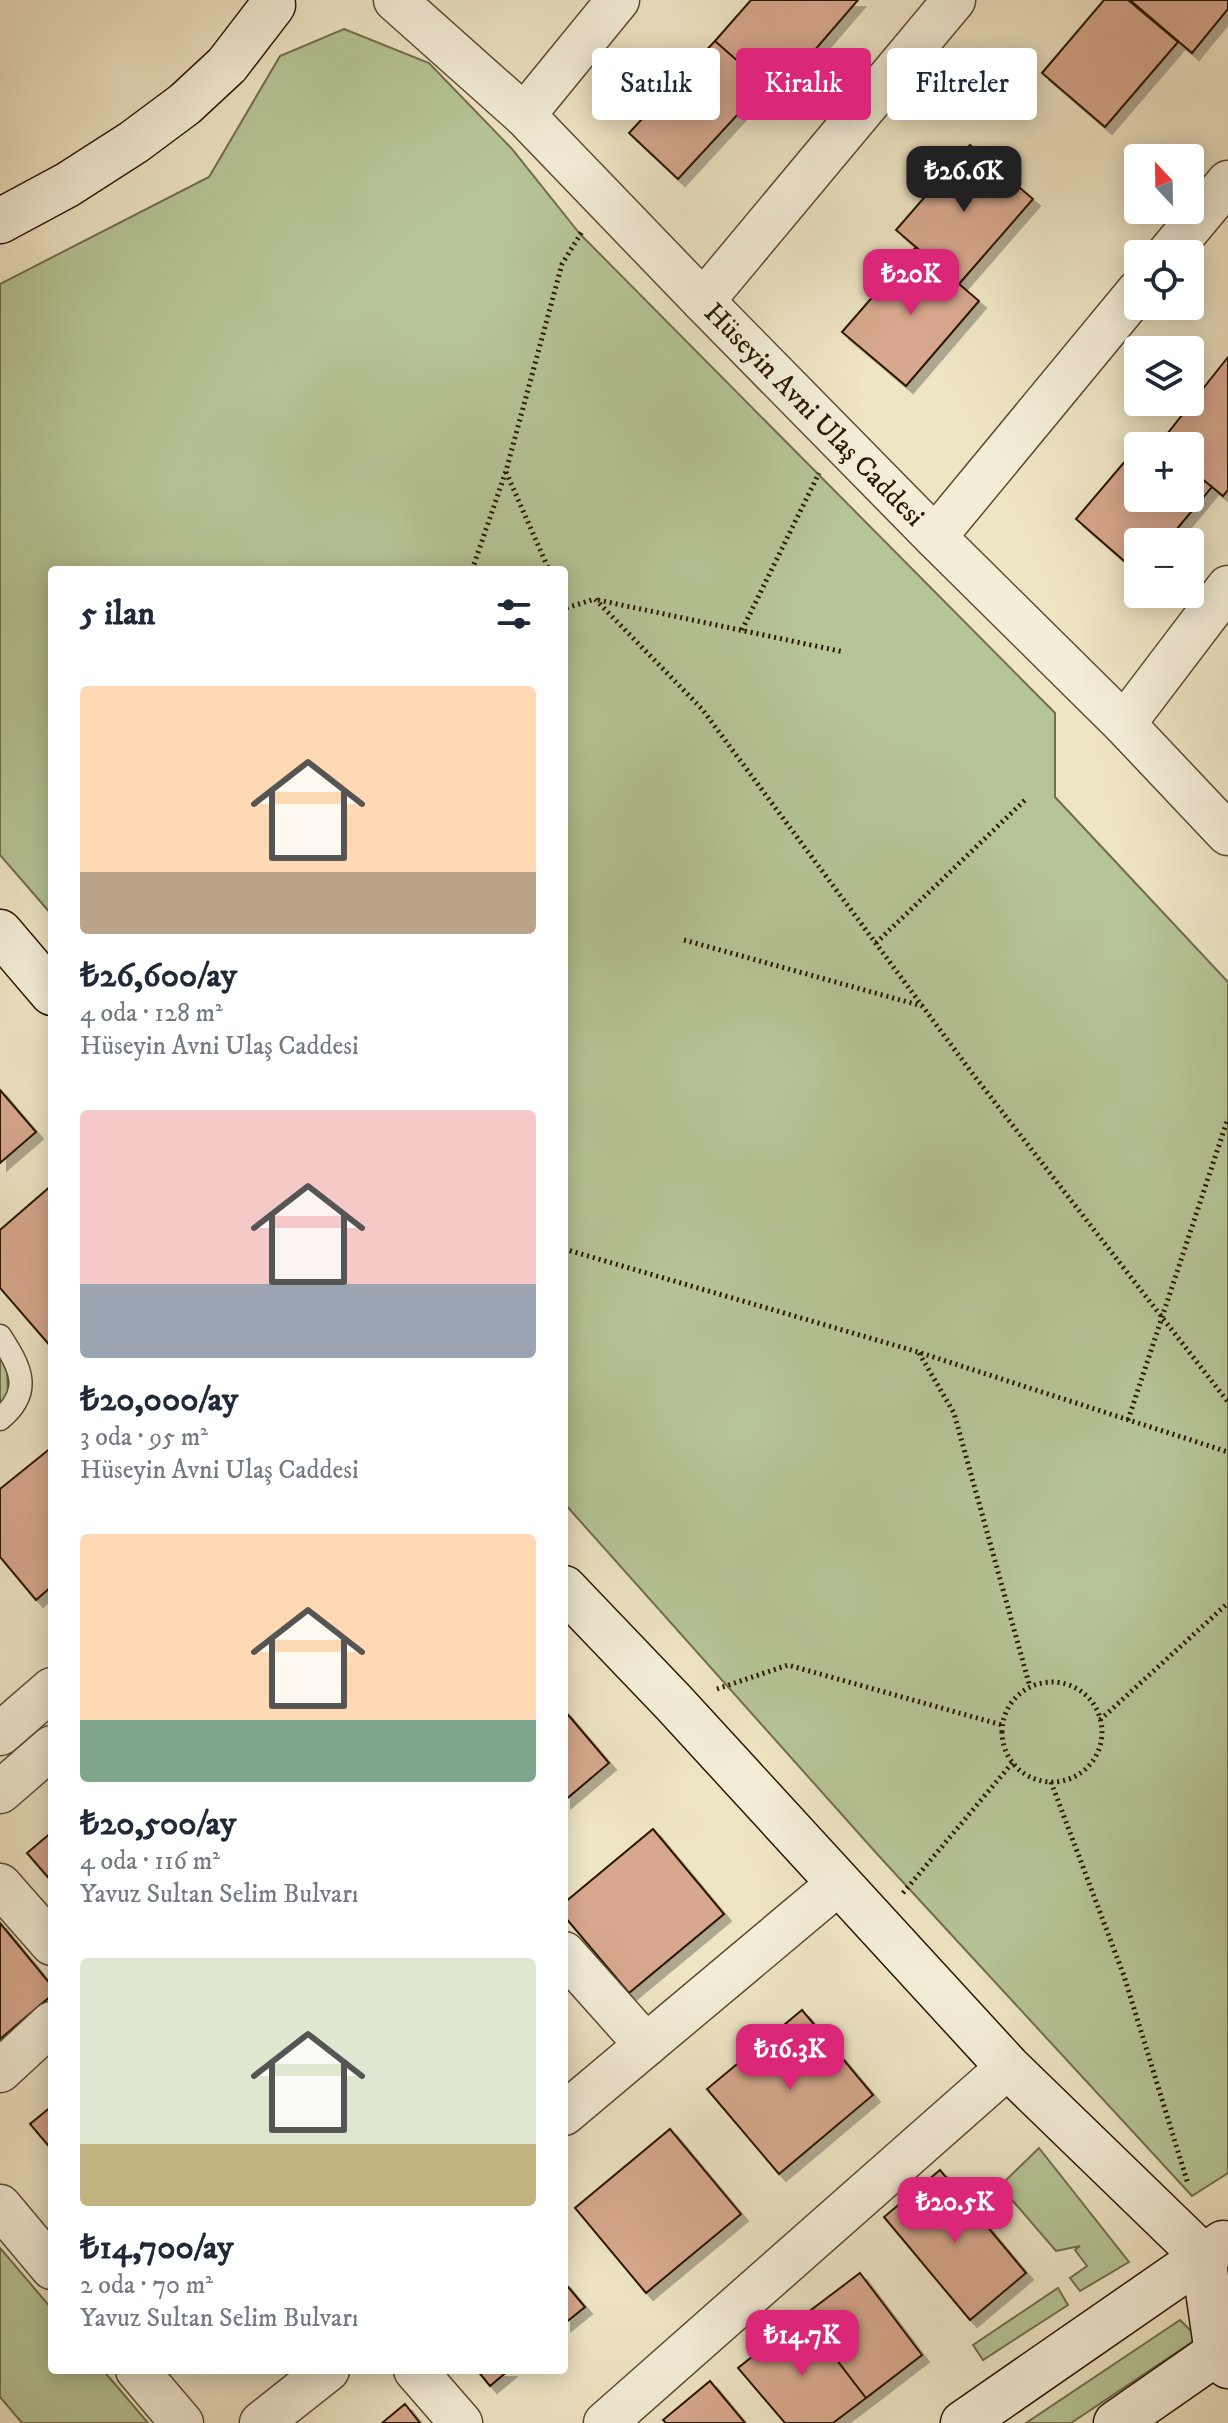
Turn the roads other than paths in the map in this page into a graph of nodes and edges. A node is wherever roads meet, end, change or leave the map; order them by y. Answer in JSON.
{"nodes":[{"id":1,"x":395,"y":0,"type":"edge"},
{"id":2,"x":618,"y":0,"type":"edge"},
{"id":3,"x":954,"y":0,"type":"edge"},
{"id":4,"x":269,"y":2,"type":"edge"},
{"id":5,"x":524,"y":115,"type":"junction"},
{"id":6,"x":1228,"y":182,"type":"edge"},
{"id":7,"x":0,"y":221,"type":"edge"},
{"id":8,"x":1180,"y":240,"type":"edge"},
{"id":9,"x":703,"y":301,"type":"junction"},
{"id":10,"x":1124,"y":308,"type":"edge"},
{"id":11,"x":935,"y":537,"type":"junction"},
{"id":12,"x":1228,"y":587,"type":"edge"},
{"id":13,"x":1124,"y":724,"type":"junction"},
{"id":14,"x":1228,"y":834,"type":"edge"},
{"id":15,"x":0,"y":932,"type":"edge"},
{"id":16,"x":48,"y":988,"type":"edge"},
{"id":17,"x":0,"y":1336,"type":"edge"},
{"id":18,"x":0,"y":1419,"type":"edge"},
{"id":19,"x":568,"y":1597,"type":"edge"},
{"id":20,"x":48,"y":1692,"type":"edge"},
{"id":21,"x":0,"y":1734,"type":"edge"},
{"id":22,"x":48,"y":1750,"type":"edge"},
{"id":23,"x":0,"y":1792,"type":"edge"},
{"id":24,"x":838,"y":1884,"type":"junction"},
{"id":25,"x":0,"y":1885,"type":"edge"},
{"id":26,"x":48,"y":1939,"type":"edge"},
{"id":27,"x":568,"y":1957,"type":"edge"},
{"id":28,"x":48,"y":2027,"type":"edge"},
{"id":29,"x":646,"y":2045,"type":"junction"},
{"id":30,"x":1008,"y":2067,"type":"junction"},
{"id":31,"x":0,"y":2071,"type":"edge"},
{"id":32,"x":568,"y":2111,"type":"edge"},
{"id":33,"x":0,"y":2206,"type":"edge"},
{"id":34,"x":1215,"y":2248,"type":"edge"},
{"id":35,"x":48,"y":2263,"type":"edge"},
{"id":36,"x":1224,"y":2355,"type":"edge"},
{"id":37,"x":140,"y":2374,"type":"edge"},
{"id":38,"x":323,"y":2374,"type":"edge"},
{"id":39,"x":418,"y":2374,"type":"edge"},
{"id":40,"x":182,"y":2423,"type":"edge"},
{"id":41,"x":261,"y":2423,"type":"edge"},
{"id":42,"x":461,"y":2423,"type":"edge"},
{"id":43,"x":605,"y":2423,"type":"edge"},
{"id":44,"x":963,"y":2423,"type":"edge"},
{"id":45,"x":1116,"y":2423,"type":"edge"}],
"edges":[{"from":1,"to":5,"type":"street","name":"Hüseyin Avni Ulaş Caddesi"},
{"from":2,"to":5,"type":"street"},
{"from":3,"to":9,"type":"street"},
{"from":4,"to":7,"type":"main road"},
{"from":5,"to":9,"type":"street","name":"Hüseyin Avni Ulaş Caddesi"},
{"from":6,"to":8,"type":"street"},
{"from":9,"to":11,"type":"street","name":"Hüseyin Avni Ulaş Caddesi"},
{"from":10,"to":11,"type":"street"},
{"from":11,"to":13,"type":"street","name":"Hüseyin Avni Ulaş Caddesi"},
{"from":12,"to":13,"type":"street"},
{"from":13,"to":14,"type":"street","name":"Hüseyin Avni Ulaş Caddesi"},
{"from":15,"to":16,"type":"main road"},
{"from":17,"to":18,"type":"lane"},
{"from":19,"to":24,"type":"main road"},
{"from":20,"to":21,"type":"street"},
{"from":22,"to":23,"type":"street"},
{"from":24,"to":29,"type":"street"},
{"from":24,"to":30,"type":"main road"},
{"from":25,"to":26,"type":"street"},
{"from":27,"to":29,"type":"street"},
{"from":28,"to":31,"type":"street"},
{"from":29,"to":32,"type":"street"},
{"from":30,"to":34,"type":"main road"},
{"from":30,"to":43,"type":"street"},
{"from":33,"to":35,"type":"street"},
{"from":34,"to":36,"type":"main road"},
{"from":34,"to":44,"type":"main road"},
{"from":36,"to":45,"type":"main road"},
{"from":37,"to":40,"type":"street"},
{"from":38,"to":41,"type":"street"},
{"from":39,"to":42,"type":"street"}]}
